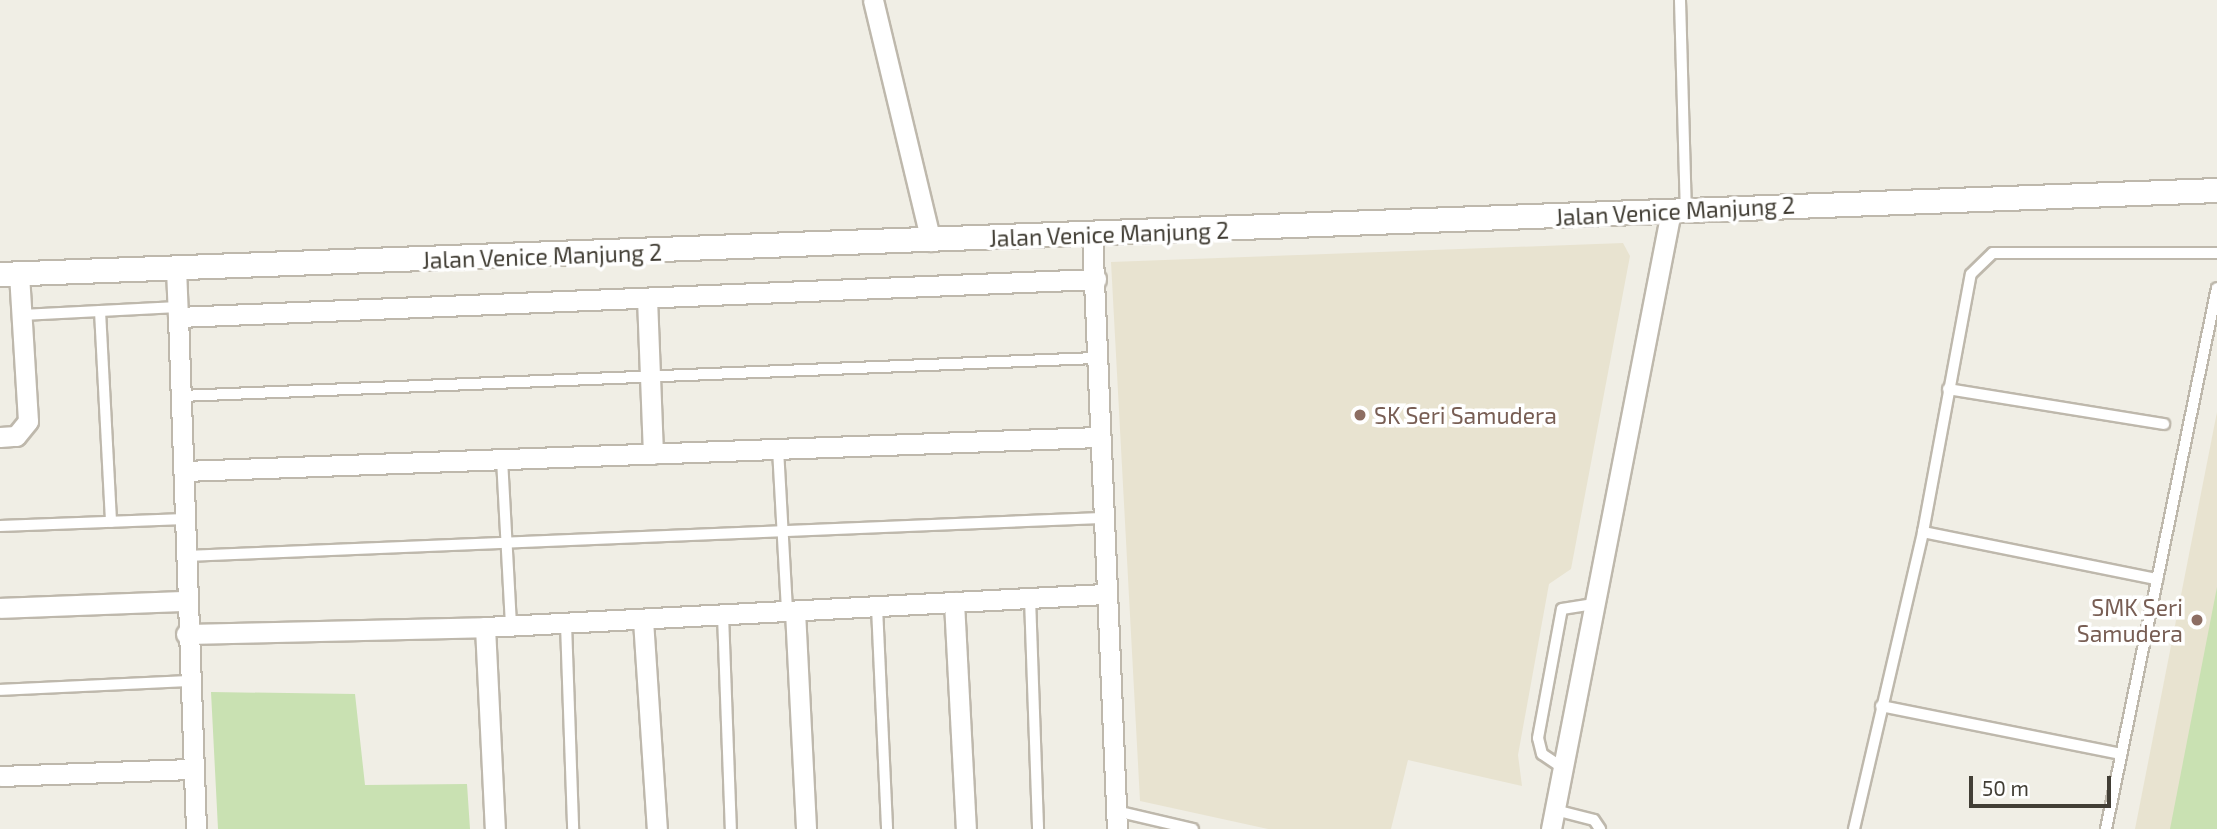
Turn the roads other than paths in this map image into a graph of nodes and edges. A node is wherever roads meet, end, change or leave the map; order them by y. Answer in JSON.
{"nodes":[{"id":1,"x":873,"y":0,"type":"edge"},
{"id":2,"x":1680,"y":0,"type":"edge"},
{"id":3,"x":2217,"y":190,"type":"edge"},
{"id":4,"x":1678,"y":210,"type":"junction"},
{"id":5,"x":1092,"y":233,"type":"junction"},
{"id":6,"x":931,"y":242,"type":"junction"},
{"id":7,"x":2217,"y":253,"type":"edge"},
{"id":8,"x":176,"y":268,"type":"junction"},
{"id":9,"x":10,"y":274,"type":"edge"},
{"id":10,"x":1096,"y":279,"type":"junction"},
{"id":11,"x":2217,"y":288,"type":"edge"},
{"id":12,"x":647,"y":298,"type":"junction"},
{"id":13,"x":100,"y":311,"type":"junction"},
{"id":14,"x":178,"y":312,"type":"junction"},
{"id":15,"x":22,"y":315,"type":"junction"},
{"id":16,"x":1097,"y":358,"type":"junction"},
{"id":17,"x":650,"y":375,"type":"junction"},
{"id":18,"x":1948,"y":389,"type":"junction"},
{"id":19,"x":181,"y":396,"type":"junction"},
{"id":20,"x":2164,"y":424,"type":"dead end"},
{"id":21,"x":0,"y":437,"type":"edge"},
{"id":22,"x":1098,"y":437,"type":"junction"},
{"id":23,"x":778,"y":449,"type":"junction"},
{"id":24,"x":653,"y":454,"type":"junction"},
{"id":25,"x":502,"y":459,"type":"junction"},
{"id":26,"x":184,"y":471,"type":"junction"},
{"id":27,"x":1101,"y":518,"type":"junction"},
{"id":28,"x":185,"y":519,"type":"junction"},
{"id":29,"x":111,"y":522,"type":"junction"},
{"id":30,"x":0,"y":526,"type":"edge"},
{"id":31,"x":782,"y":530,"type":"junction"},
{"id":32,"x":1923,"y":533,"type":"junction"},
{"id":33,"x":506,"y":541,"type":"junction"},
{"id":34,"x":185,"y":556,"type":"junction"},
{"id":35,"x":2157,"y":579,"type":"junction"},
{"id":36,"x":1104,"y":594,"type":"junction"},
{"id":37,"x":1030,"y":598,"type":"junction"},
{"id":38,"x":186,"y":601,"type":"junction"},
{"id":39,"x":954,"y":602,"type":"junction"},
{"id":40,"x":1594,"y":604,"type":"junction"},
{"id":41,"x":877,"y":607,"type":"junction"},
{"id":42,"x":0,"y":608,"type":"edge"},
{"id":43,"x":791,"y":611,"type":"junction"},
{"id":44,"x":723,"y":615,"type":"junction"},
{"id":45,"x":643,"y":620,"type":"junction"},
{"id":46,"x":566,"y":624,"type":"junction"},
{"id":47,"x":511,"y":626,"type":"junction"},
{"id":48,"x":485,"y":627,"type":"junction"},
{"id":49,"x":186,"y":634,"type":"junction"},
{"id":50,"x":189,"y":681,"type":"junction"},
{"id":51,"x":0,"y":690,"type":"edge"},
{"id":52,"x":1881,"y":706,"type":"junction"},
{"id":53,"x":2121,"y":754,"type":"junction"},
{"id":54,"x":1563,"y":768,"type":"junction"},
{"id":55,"x":193,"y":769,"type":"junction"},
{"id":56,"x":0,"y":776,"type":"edge"},
{"id":57,"x":1553,"y":819,"type":"edge"},
{"id":58,"x":1116,"y":820,"type":"edge"},
{"id":59,"x":197,"y":829,"type":"edge"},
{"id":60,"x":495,"y":829,"type":"edge"},
{"id":61,"x":573,"y":829,"type":"edge"},
{"id":62,"x":657,"y":829,"type":"edge"},
{"id":63,"x":731,"y":829,"type":"edge"},
{"id":64,"x":806,"y":829,"type":"edge"},
{"id":65,"x":887,"y":829,"type":"edge"},
{"id":66,"x":966,"y":829,"type":"edge"},
{"id":67,"x":1038,"y":829,"type":"edge"},
{"id":68,"x":1193,"y":829,"type":"edge"},
{"id":69,"x":1600,"y":829,"type":"edge"},
{"id":70,"x":1854,"y":829,"type":"edge"},
{"id":71,"x":2106,"y":829,"type":"edge"}],
"edges":[{"from":1,"to":6,"type":"street"},
{"from":2,"to":4,"type":"lane"},
{"from":3,"to":4,"type":"street","name":"Jalan Venice Manjung 2"},
{"from":4,"to":5,"type":"street","name":"Jalan Venice Manjung 2"},
{"from":4,"to":40,"type":"street"},
{"from":5,"to":6,"type":"street","name":"Jalan Venice Manjung 2"},
{"from":5,"to":10,"type":"street"},
{"from":6,"to":8,"type":"street","name":"Jalan Venice Manjung 2"},
{"from":7,"to":18,"type":"lane"},
{"from":8,"to":9,"type":"street","name":"Jalan Venice Manjung 2"},
{"from":8,"to":14,"type":"street"},
{"from":9,"to":15,"type":"street"},
{"from":10,"to":12,"type":"street"},
{"from":10,"to":16,"type":"street"},
{"from":11,"to":35,"type":"lane"},
{"from":12,"to":14,"type":"street"},
{"from":12,"to":17,"type":"street"},
{"from":13,"to":14,"type":"lane"},
{"from":13,"to":15,"type":"lane"},
{"from":13,"to":29,"type":"lane"},
{"from":14,"to":19,"type":"street"},
{"from":15,"to":21,"type":"street"},
{"from":16,"to":17,"type":"lane"},
{"from":16,"to":22,"type":"street"},
{"from":17,"to":19,"type":"lane"},
{"from":17,"to":24,"type":"street"},
{"from":18,"to":20,"type":"lane"},
{"from":18,"to":32,"type":"lane"},
{"from":19,"to":26,"type":"street"},
{"from":22,"to":23,"type":"street"},
{"from":22,"to":27,"type":"street"},
{"from":23,"to":24,"type":"street"},
{"from":23,"to":31,"type":"lane"},
{"from":24,"to":25,"type":"street"},
{"from":25,"to":26,"type":"street"},
{"from":25,"to":33,"type":"lane"},
{"from":26,"to":28,"type":"street"},
{"from":27,"to":31,"type":"lane"},
{"from":27,"to":36,"type":"street"},
{"from":28,"to":29,"type":"lane"},
{"from":28,"to":34,"type":"street"},
{"from":29,"to":30,"type":"lane"},
{"from":31,"to":33,"type":"lane"},
{"from":31,"to":43,"type":"lane"},
{"from":32,"to":35,"type":"lane"},
{"from":32,"to":52,"type":"lane"},
{"from":33,"to":34,"type":"lane"},
{"from":33,"to":47,"type":"lane"},
{"from":34,"to":38,"type":"street"},
{"from":35,"to":53,"type":"lane"},
{"from":36,"to":37,"type":"street"},
{"from":36,"to":58,"type":"street"},
{"from":37,"to":39,"type":"street"},
{"from":37,"to":67,"type":"lane"},
{"from":38,"to":42,"type":"street"},
{"from":38,"to":49,"type":"street"},
{"from":39,"to":41,"type":"street"},
{"from":39,"to":66,"type":"street"},
{"from":40,"to":54,"type":"street"},
{"from":40,"to":54,"type":"lane"},
{"from":41,"to":43,"type":"street"},
{"from":41,"to":65,"type":"lane"},
{"from":43,"to":44,"type":"street"},
{"from":43,"to":64,"type":"street"},
{"from":44,"to":45,"type":"street"},
{"from":44,"to":63,"type":"lane"},
{"from":45,"to":46,"type":"street"},
{"from":45,"to":62,"type":"street"},
{"from":46,"to":47,"type":"street"},
{"from":46,"to":61,"type":"lane"},
{"from":47,"to":48,"type":"street"},
{"from":48,"to":49,"type":"street"},
{"from":48,"to":60,"type":"street"},
{"from":49,"to":50,"type":"street"},
{"from":50,"to":51,"type":"lane"},
{"from":50,"to":55,"type":"street"},
{"from":52,"to":53,"type":"lane"},
{"from":52,"to":70,"type":"lane"},
{"from":53,"to":71,"type":"lane"},
{"from":54,"to":57,"type":"street"},
{"from":55,"to":56,"type":"street"},
{"from":55,"to":59,"type":"street"},
{"from":57,"to":69,"type":"lane"},
{"from":58,"to":68,"type":"lane"}]}
